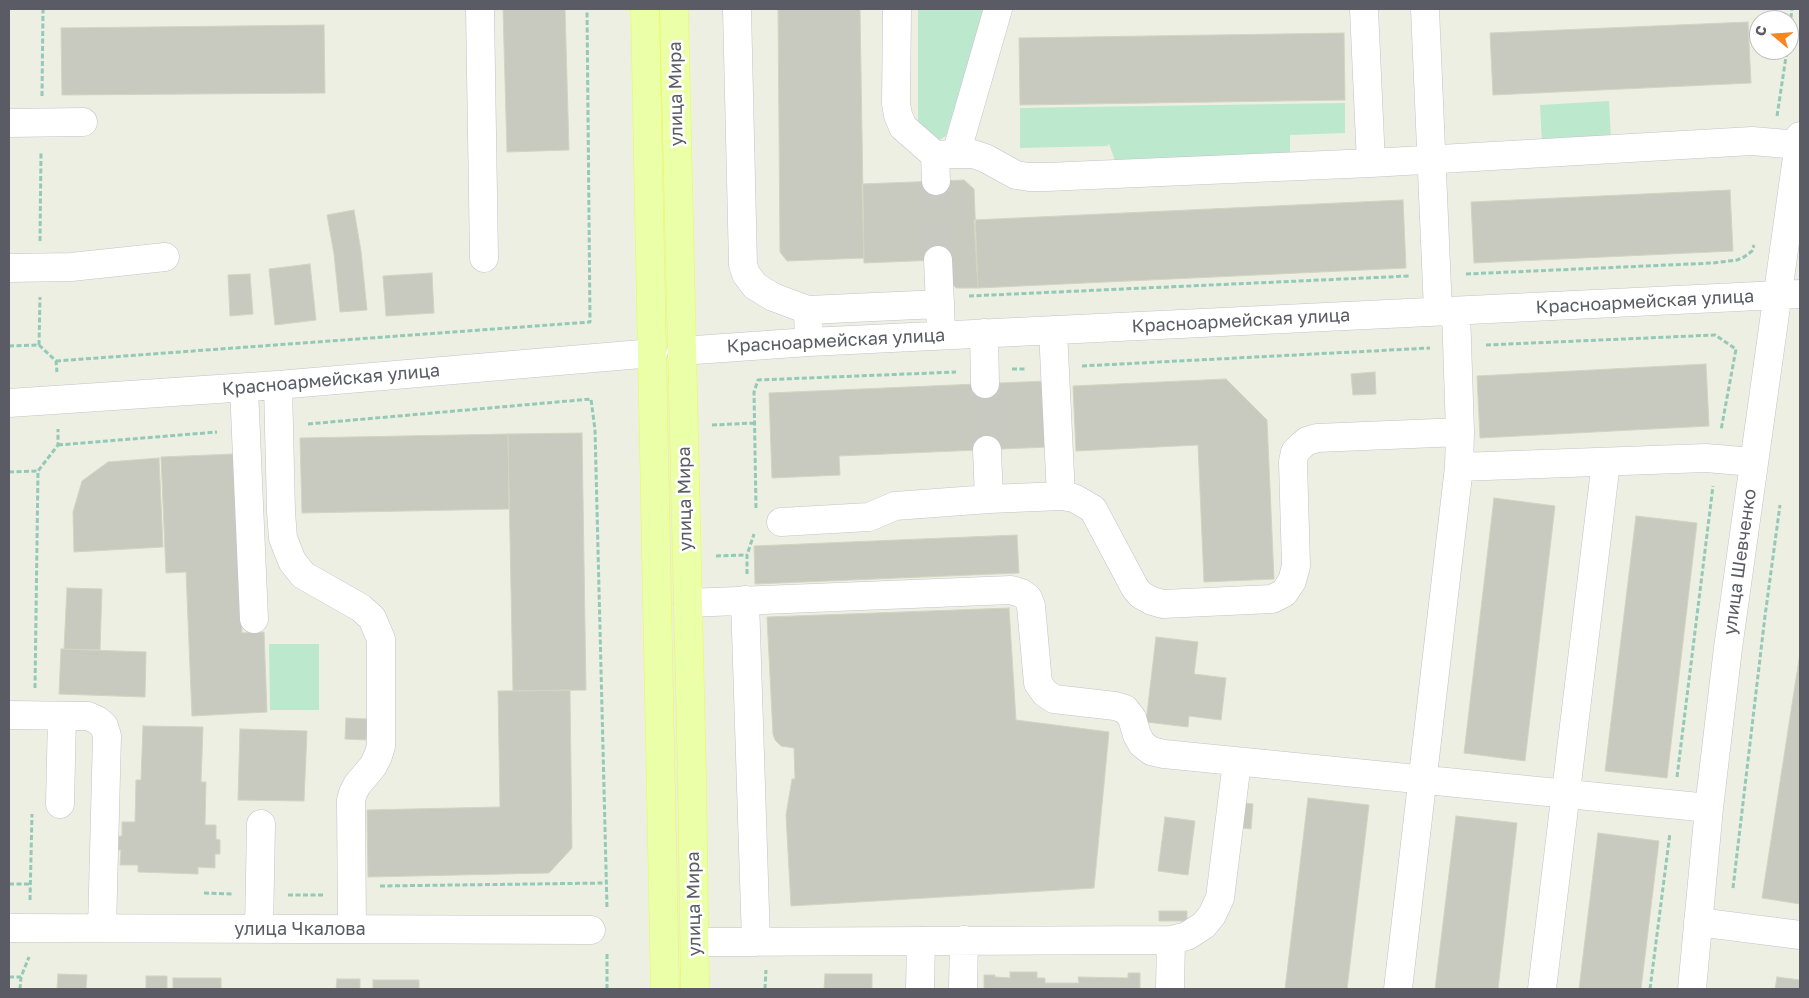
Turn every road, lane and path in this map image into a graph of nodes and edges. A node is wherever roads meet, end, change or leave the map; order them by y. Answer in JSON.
{"nodes":[{"id":1,"x":43,"y":9,"type":"edge"},
{"id":2,"x":480,"y":9,"type":"edge"},
{"id":3,"x":587,"y":9,"type":"edge"},
{"id":4,"x":645,"y":9,"type":"edge"},
{"id":5,"x":674,"y":9,"type":"edge"},
{"id":6,"x":737,"y":9,"type":"edge"},
{"id":7,"x":897,"y":9,"type":"edge"},
{"id":8,"x":998,"y":9,"type":"edge"},
{"id":9,"x":1364,"y":9,"type":"edge"},
{"id":10,"x":1425,"y":9,"type":"edge"},
{"id":11,"x":42,"y":122,"type":"junction"},
{"id":12,"x":83,"y":122,"type":"dead end"},
{"id":13,"x":9,"y":123,"type":"edge"},
{"id":14,"x":1800,"y":140,"type":"edge"},
{"id":15,"x":945,"y":154,"type":"junction"},
{"id":16,"x":1432,"y":159,"type":"junction"},
{"id":17,"x":1371,"y":163,"type":"junction"},
{"id":18,"x":936,"y":181,"type":"tunnel mouth"},
{"id":19,"x":165,"y":257,"type":"dead end"},
{"id":20,"x":484,"y":258,"type":"dead end"},
{"id":21,"x":938,"y":260,"type":"tunnel mouth"},
{"id":22,"x":1713,"y":263,"type":"dead end"},
{"id":23,"x":9,"y":268,"type":"edge"},
{"id":24,"x":40,"y":268,"type":"junction"},
{"id":25,"x":1437,"y":275,"type":"junction"},
{"id":26,"x":1789,"y":295,"type":"edge"},
{"id":27,"x":939,"y":296,"type":"junction"},
{"id":28,"x":808,"y":310,"type":"junction"},
{"id":29,"x":1447,"y":311,"type":"junction"},
{"id":30,"x":1054,"y":330,"type":"junction"},
{"id":31,"x":984,"y":333,"type":"junction"},
{"id":32,"x":941,"y":335,"type":"junction"},
{"id":33,"x":810,"y":342,"type":"junction"},
{"id":34,"x":9,"y":346,"type":"edge"},
{"id":35,"x":1457,"y":347,"type":"junction"},
{"id":36,"x":681,"y":351,"type":"junction"},
{"id":37,"x":653,"y":353,"type":"junction"},
{"id":38,"x":56,"y":361,"type":"dead end"},
{"id":39,"x":1055,"y":367,"type":"junction"},
{"id":40,"x":985,"y":377,"type":"junction"},
{"id":41,"x":278,"y":385,"type":"junction"},
{"id":42,"x":244,"y":388,"type":"junction"},
{"id":43,"x":9,"y":404,"type":"edge"},
{"id":44,"x":708,"y":425,"type":"dead end"},
{"id":45,"x":280,"y":427,"type":"junction"},
{"id":46,"x":246,"y":429,"type":"junction"},
{"id":47,"x":1460,"y":432,"type":"junction"},
{"id":48,"x":987,"y":450,"type":"tunnel mouth"},
{"id":49,"x":1717,"y":458,"type":"junction"},
{"id":50,"x":1606,"y":462,"type":"junction"},
{"id":51,"x":1753,"y":462,"type":"junction"},
{"id":52,"x":1459,"y":467,"type":"junction"},
{"id":53,"x":38,"y":471,"type":"junction"},
{"id":54,"x":9,"y":472,"type":"edge"},
{"id":55,"x":1061,"y":496,"type":"junction"},
{"id":56,"x":989,"y":499,"type":"junction"},
{"id":57,"x":1780,"y":499,"type":"dead end"},
{"id":58,"x":781,"y":522,"type":"dead end"},
{"id":59,"x":745,"y":600,"type":"junction"},
{"id":60,"x":688,"y":603,"type":"junction"},
{"id":61,"x":254,"y":619,"type":"dead end"},
{"id":62,"x":22,"y":715,"type":"edge"},
{"id":63,"x":62,"y":716,"type":"junction"},
{"id":64,"x":1237,"y":762,"type":"junction"},
{"id":65,"x":1423,"y":780,"type":"junction"},
{"id":66,"x":1565,"y":794,"type":"junction"},
{"id":67,"x":60,"y":804,"type":"dead end"},
{"id":68,"x":32,"y":805,"type":"dead end"},
{"id":69,"x":1674,"y":805,"type":"junction"},
{"id":70,"x":1709,"y":808,"type":"junction"},
{"id":71,"x":260,"y":824,"type":"dead end"},
{"id":72,"x":606,"y":883,"type":"junction"},
{"id":73,"x":9,"y":884,"type":"edge"},
{"id":74,"x":352,"y":890,"type":"junction"},
{"id":75,"x":204,"y":893,"type":"dead end"},
{"id":76,"x":260,"y":894,"type":"junction"},
{"id":77,"x":1698,"y":922,"type":"junction"},
{"id":78,"x":1728,"y":925,"type":"junction"},
{"id":79,"x":9,"y":928,"type":"edge"},
{"id":80,"x":102,"y":928,"type":"junction"},
{"id":81,"x":259,"y":929,"type":"junction"},
{"id":82,"x":352,"y":930,"type":"junction"},
{"id":83,"x":602,"y":931,"type":"junction"},
{"id":84,"x":1800,"y":935,"type":"edge"},
{"id":85,"x":964,"y":940,"type":"junction"},
{"id":86,"x":1170,"y":940,"type":"junction"},
{"id":87,"x":921,"y":941,"type":"junction"},
{"id":88,"x":695,"y":942,"type":"junction"},
{"id":89,"x":756,"y":942,"type":"junction"},
{"id":90,"x":665,"y":943,"type":"junction"},
{"id":91,"x":9,"y":977,"type":"edge"},
{"id":92,"x":20,"y":989,"type":"edge"},
{"id":93,"x":607,"y":989,"type":"edge"},
{"id":94,"x":665,"y":989,"type":"edge"},
{"id":95,"x":695,"y":989,"type":"edge"},
{"id":96,"x":920,"y":989,"type":"edge"},
{"id":97,"x":963,"y":989,"type":"edge"},
{"id":98,"x":1170,"y":989,"type":"edge"},
{"id":99,"x":1398,"y":989,"type":"edge"},
{"id":100,"x":1542,"y":989,"type":"edge"},
{"id":101,"x":1650,"y":989,"type":"edge"},
{"id":102,"x":1692,"y":989,"type":"edge"}],
"edges":[{"from":1,"to":11,"type":"path"},
{"from":2,"to":20,"type":"street"},
{"from":3,"to":38,"type":"path"},
{"from":4,"to":37,"type":"main road","name":"улица Мира"},
{"from":5,"to":36,"type":"main road","name":"улица Мира"},
{"from":6,"to":28,"type":"street"},
{"from":7,"to":15,"type":"street"},
{"from":8,"to":15,"type":"street"},
{"from":9,"to":17,"type":"street"},
{"from":10,"to":16,"type":"street"},
{"from":11,"to":12,"type":"street"},
{"from":11,"to":13,"type":"street"},
{"from":11,"to":24,"type":"path"},
{"from":14,"to":16,"type":"street"},
{"from":14,"to":26,"type":"street","name":"улица Шевченко"},
{"from":15,"to":17,"type":"street"},
{"from":15,"to":18,"type":"street"},
{"from":16,"to":17,"type":"street"},
{"from":16,"to":25,"type":"street"},
{"from":19,"to":24,"type":"street"},
{"from":21,"to":27,"type":"street"},
{"from":22,"to":25,"type":"path"},
{"from":23,"to":24,"type":"street"},
{"from":24,"to":34,"type":"path"},
{"from":25,"to":27,"type":"path"},
{"from":25,"to":29,"type":"street"},
{"from":26,"to":29,"type":"street","name":"Красноармейская улица"},
{"from":26,"to":51,"type":"street","name":"улица Шевченко"},
{"from":27,"to":28,"type":"street"},
{"from":27,"to":32,"type":"street"},
{"from":28,"to":33,"type":"street"},
{"from":29,"to":30,"type":"street","name":"Красноармейская улица"},
{"from":29,"to":35,"type":"street"},
{"from":30,"to":31,"type":"street","name":"Красноармейская улица"},
{"from":30,"to":39,"type":"street"},
{"from":31,"to":32,"type":"street","name":"Красноармейская улица"},
{"from":31,"to":40,"type":"street"},
{"from":32,"to":33,"type":"street","name":"Красноармейская улица"},
{"from":33,"to":36,"type":"street","name":"Красноармейская улица"},
{"from":35,"to":39,"type":"path"},
{"from":35,"to":47,"type":"street"},
{"from":35,"to":49,"type":"path"},
{"from":36,"to":37,"type":"main road"},
{"from":36,"to":60,"type":"main road","name":"улица Мира"},
{"from":37,"to":41,"type":"street","name":"Красноармейская улица"},
{"from":37,"to":90,"type":"main road","name":"улица Мира"},
{"from":39,"to":40,"type":"path"},
{"from":39,"to":55,"type":"street"},
{"from":40,"to":44,"type":"path"},
{"from":41,"to":42,"type":"street","name":"Красноармейская улица"},
{"from":41,"to":45,"type":"street"},
{"from":42,"to":43,"type":"street","name":"Красноармейская улица"},
{"from":42,"to":46,"type":"street"},
{"from":45,"to":72,"type":"path"},
{"from":45,"to":74,"type":"street"},
{"from":46,"to":53,"type":"path"},
{"from":46,"to":61,"type":"street"},
{"from":47,"to":52,"type":"street"},
{"from":47,"to":55,"type":"street"},
{"from":48,"to":56,"type":"street"},
{"from":49,"to":50,"type":"street"},
{"from":49,"to":51,"type":"street"},
{"from":49,"to":69,"type":"path"},
{"from":50,"to":52,"type":"street"},
{"from":50,"to":66,"type":"street"},
{"from":51,"to":70,"type":"street","name":"улица Шевченко"},
{"from":52,"to":65,"type":"street"},
{"from":53,"to":54,"type":"path"},
{"from":53,"to":62,"type":"path"},
{"from":55,"to":56,"type":"street"},
{"from":56,"to":58,"type":"street"},
{"from":57,"to":78,"type":"path"},
{"from":59,"to":60,"type":"street"},
{"from":59,"to":64,"type":"street"},
{"from":59,"to":89,"type":"street"},
{"from":60,"to":88,"type":"main road","name":"улица Мира"},
{"from":62,"to":63,"type":"street"},
{"from":63,"to":67,"type":"street"},
{"from":63,"to":80,"type":"street"},
{"from":64,"to":65,"type":"street"},
{"from":64,"to":86,"type":"street"},
{"from":65,"to":66,"type":"street"},
{"from":65,"to":99,"type":"street"},
{"from":66,"to":69,"type":"street"},
{"from":66,"to":100,"type":"street"},
{"from":68,"to":73,"type":"path"},
{"from":69,"to":70,"type":"street"},
{"from":69,"to":101,"type":"path"},
{"from":70,"to":77,"type":"street","name":"улица Шевченко"},
{"from":71,"to":76,"type":"street"},
{"from":72,"to":74,"type":"path"},
{"from":72,"to":83,"type":"path"},
{"from":74,"to":76,"type":"path"},
{"from":74,"to":82,"type":"street"},
{"from":75,"to":76,"type":"path"},
{"from":76,"to":81,"type":"street"},
{"from":77,"to":78,"type":"street"},
{"from":77,"to":102,"type":"street","name":"улица Шевченко"},
{"from":78,"to":84,"type":"street"},
{"from":79,"to":80,"type":"street","name":"улица Чкалова"},
{"from":80,"to":81,"type":"street","name":"улица Чкалова"},
{"from":81,"to":82,"type":"street","name":"улица Чкалова"},
{"from":82,"to":83,"type":"street","name":"улица Чкалова"},
{"from":83,"to":93,"type":"path"},
{"from":85,"to":86,"type":"street"},
{"from":85,"to":87,"type":"street"},
{"from":85,"to":97,"type":"street"},
{"from":86,"to":98,"type":"street"},
{"from":87,"to":89,"type":"street"},
{"from":87,"to":96,"type":"street"},
{"from":88,"to":89,"type":"street"},
{"from":88,"to":90,"type":"main road"},
{"from":88,"to":95,"type":"main road","name":"улица Мира"},
{"from":90,"to":94,"type":"main road","name":"улица Мира"},
{"from":91,"to":92,"type":"path"}]}
